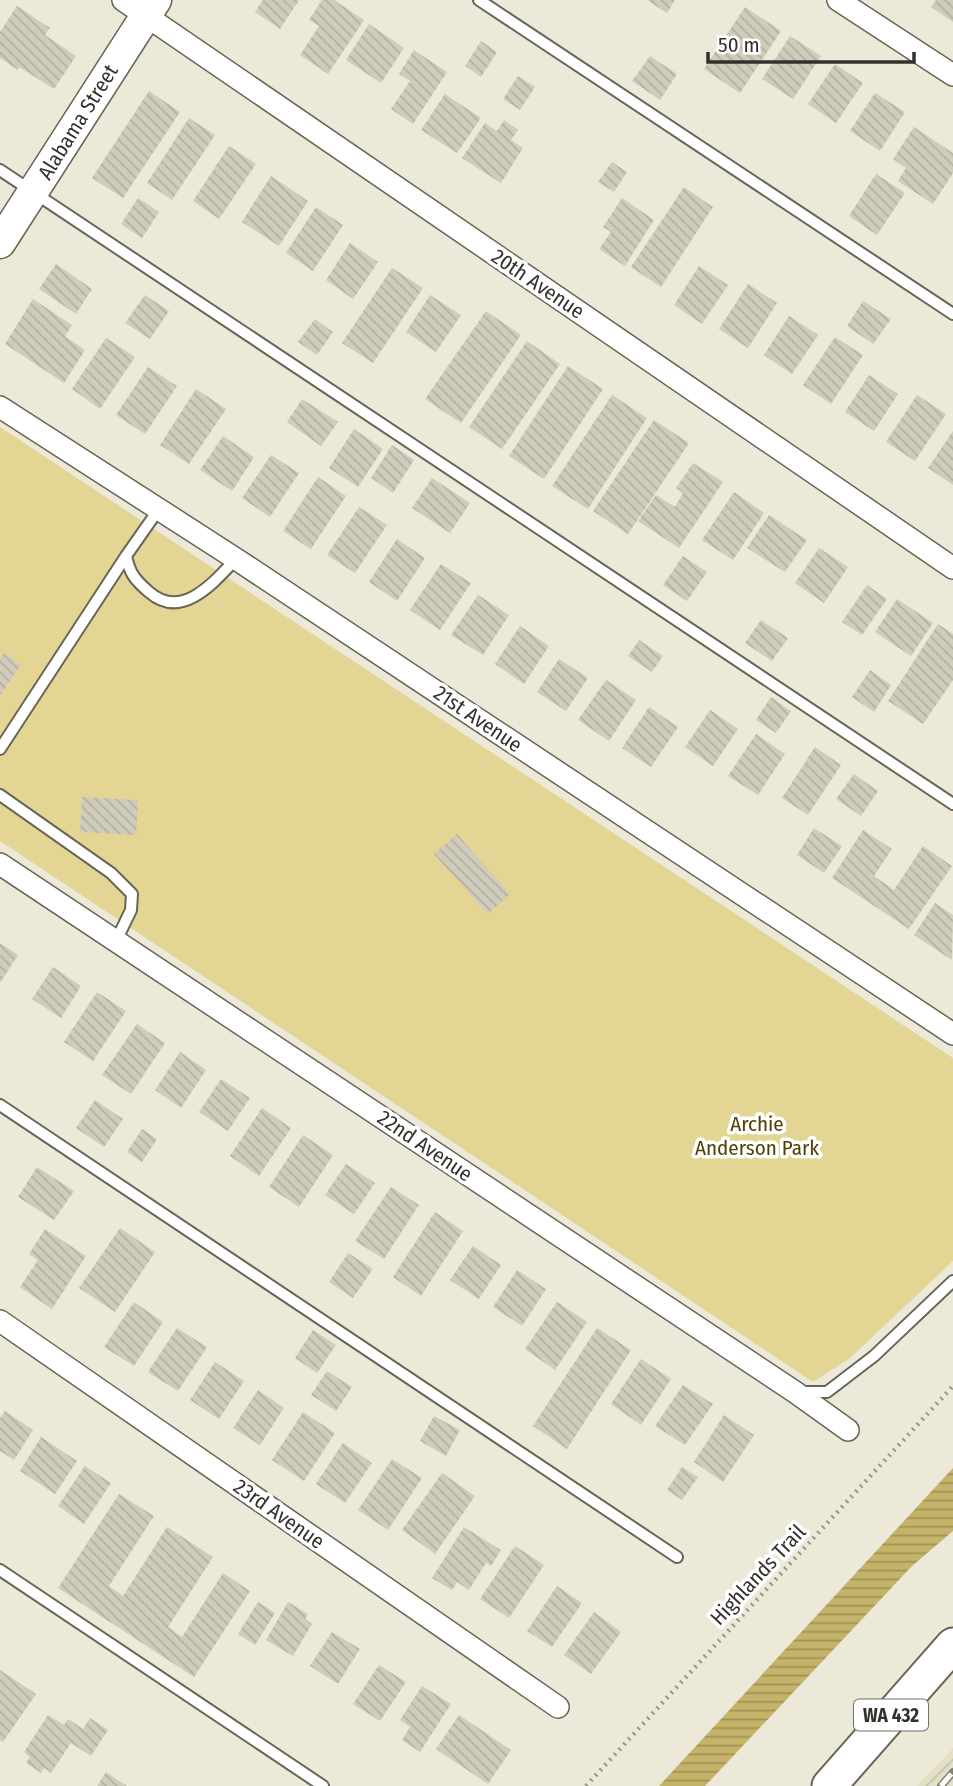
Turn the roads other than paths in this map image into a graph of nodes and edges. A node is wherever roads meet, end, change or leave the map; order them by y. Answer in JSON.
{"nodes":[{"id":1,"x":479,"y":0,"type":"edge"},
{"id":2,"x":838,"y":0,"type":"edge"},
{"id":3,"x":142,"y":5,"type":"edge"},
{"id":4,"x":953,"y":75,"type":"edge"},
{"id":5,"x":0,"y":170,"type":"edge"},
{"id":6,"x":34,"y":192,"type":"junction"},
{"id":7,"x":0,"y":243,"type":"edge"},
{"id":8,"x":953,"y":314,"type":"edge"},
{"id":9,"x":0,"y":407,"type":"edge"},
{"id":10,"x":159,"y":509,"type":"junction"},
{"id":11,"x":126,"y":556,"type":"junction"},
{"id":12,"x":236,"y":559,"type":"junction"},
{"id":13,"x":953,"y":568,"type":"edge"},
{"id":14,"x":0,"y":749,"type":"edge"},
{"id":15,"x":0,"y":795,"type":"edge"},
{"id":16,"x":953,"y":804,"type":"edge"},
{"id":17,"x":0,"y":864,"type":"edge"},
{"id":18,"x":116,"y":941,"type":"junction"},
{"id":19,"x":953,"y":1034,"type":"edge"},
{"id":20,"x":0,"y":1105,"type":"edge"},
{"id":21,"x":953,"y":1281,"type":"edge"},
{"id":22,"x":0,"y":1321,"type":"edge"},
{"id":23,"x":795,"y":1391,"type":"junction"},
{"id":24,"x":848,"y":1430,"type":"dead end"},
{"id":25,"x":677,"y":1558,"type":"dead end"},
{"id":26,"x":0,"y":1570,"type":"edge"},
{"id":27,"x":953,"y":1645,"type":"edge"},
{"id":28,"x":558,"y":1707,"type":"dead end"},
{"id":29,"x":323,"y":1786,"type":"edge"},
{"id":30,"x":829,"y":1786,"type":"edge"}],
"edges":[{"from":1,"to":8,"type":"lane"},
{"from":2,"to":4,"type":"street"},
{"from":3,"to":6,"type":"street","name":"Alabama Street"},
{"from":3,"to":13,"type":"street","name":"20th Avenue"},
{"from":5,"to":6,"type":"lane"},
{"from":6,"to":7,"type":"street","name":"Alabama Street"},
{"from":6,"to":16,"type":"lane"},
{"from":9,"to":10,"type":"street","name":"21st Avenue"},
{"from":10,"to":11,"type":"lane"},
{"from":10,"to":12,"type":"street","name":"21st Avenue"},
{"from":11,"to":12,"type":"lane"},
{"from":11,"to":14,"type":"lane"},
{"from":12,"to":19,"type":"street","name":"21st Avenue"},
{"from":15,"to":18,"type":"lane"},
{"from":17,"to":18,"type":"street","name":"22nd Avenue"},
{"from":18,"to":23,"type":"street","name":"22nd Avenue"},
{"from":20,"to":25,"type":"lane"},
{"from":21,"to":23,"type":"lane"},
{"from":22,"to":28,"type":"street","name":"23rd Avenue"},
{"from":23,"to":24,"type":"street","name":"22nd Avenue"},
{"from":26,"to":29,"type":"lane"},
{"from":27,"to":30,"type":"main road","number":"WA 432"}]}
